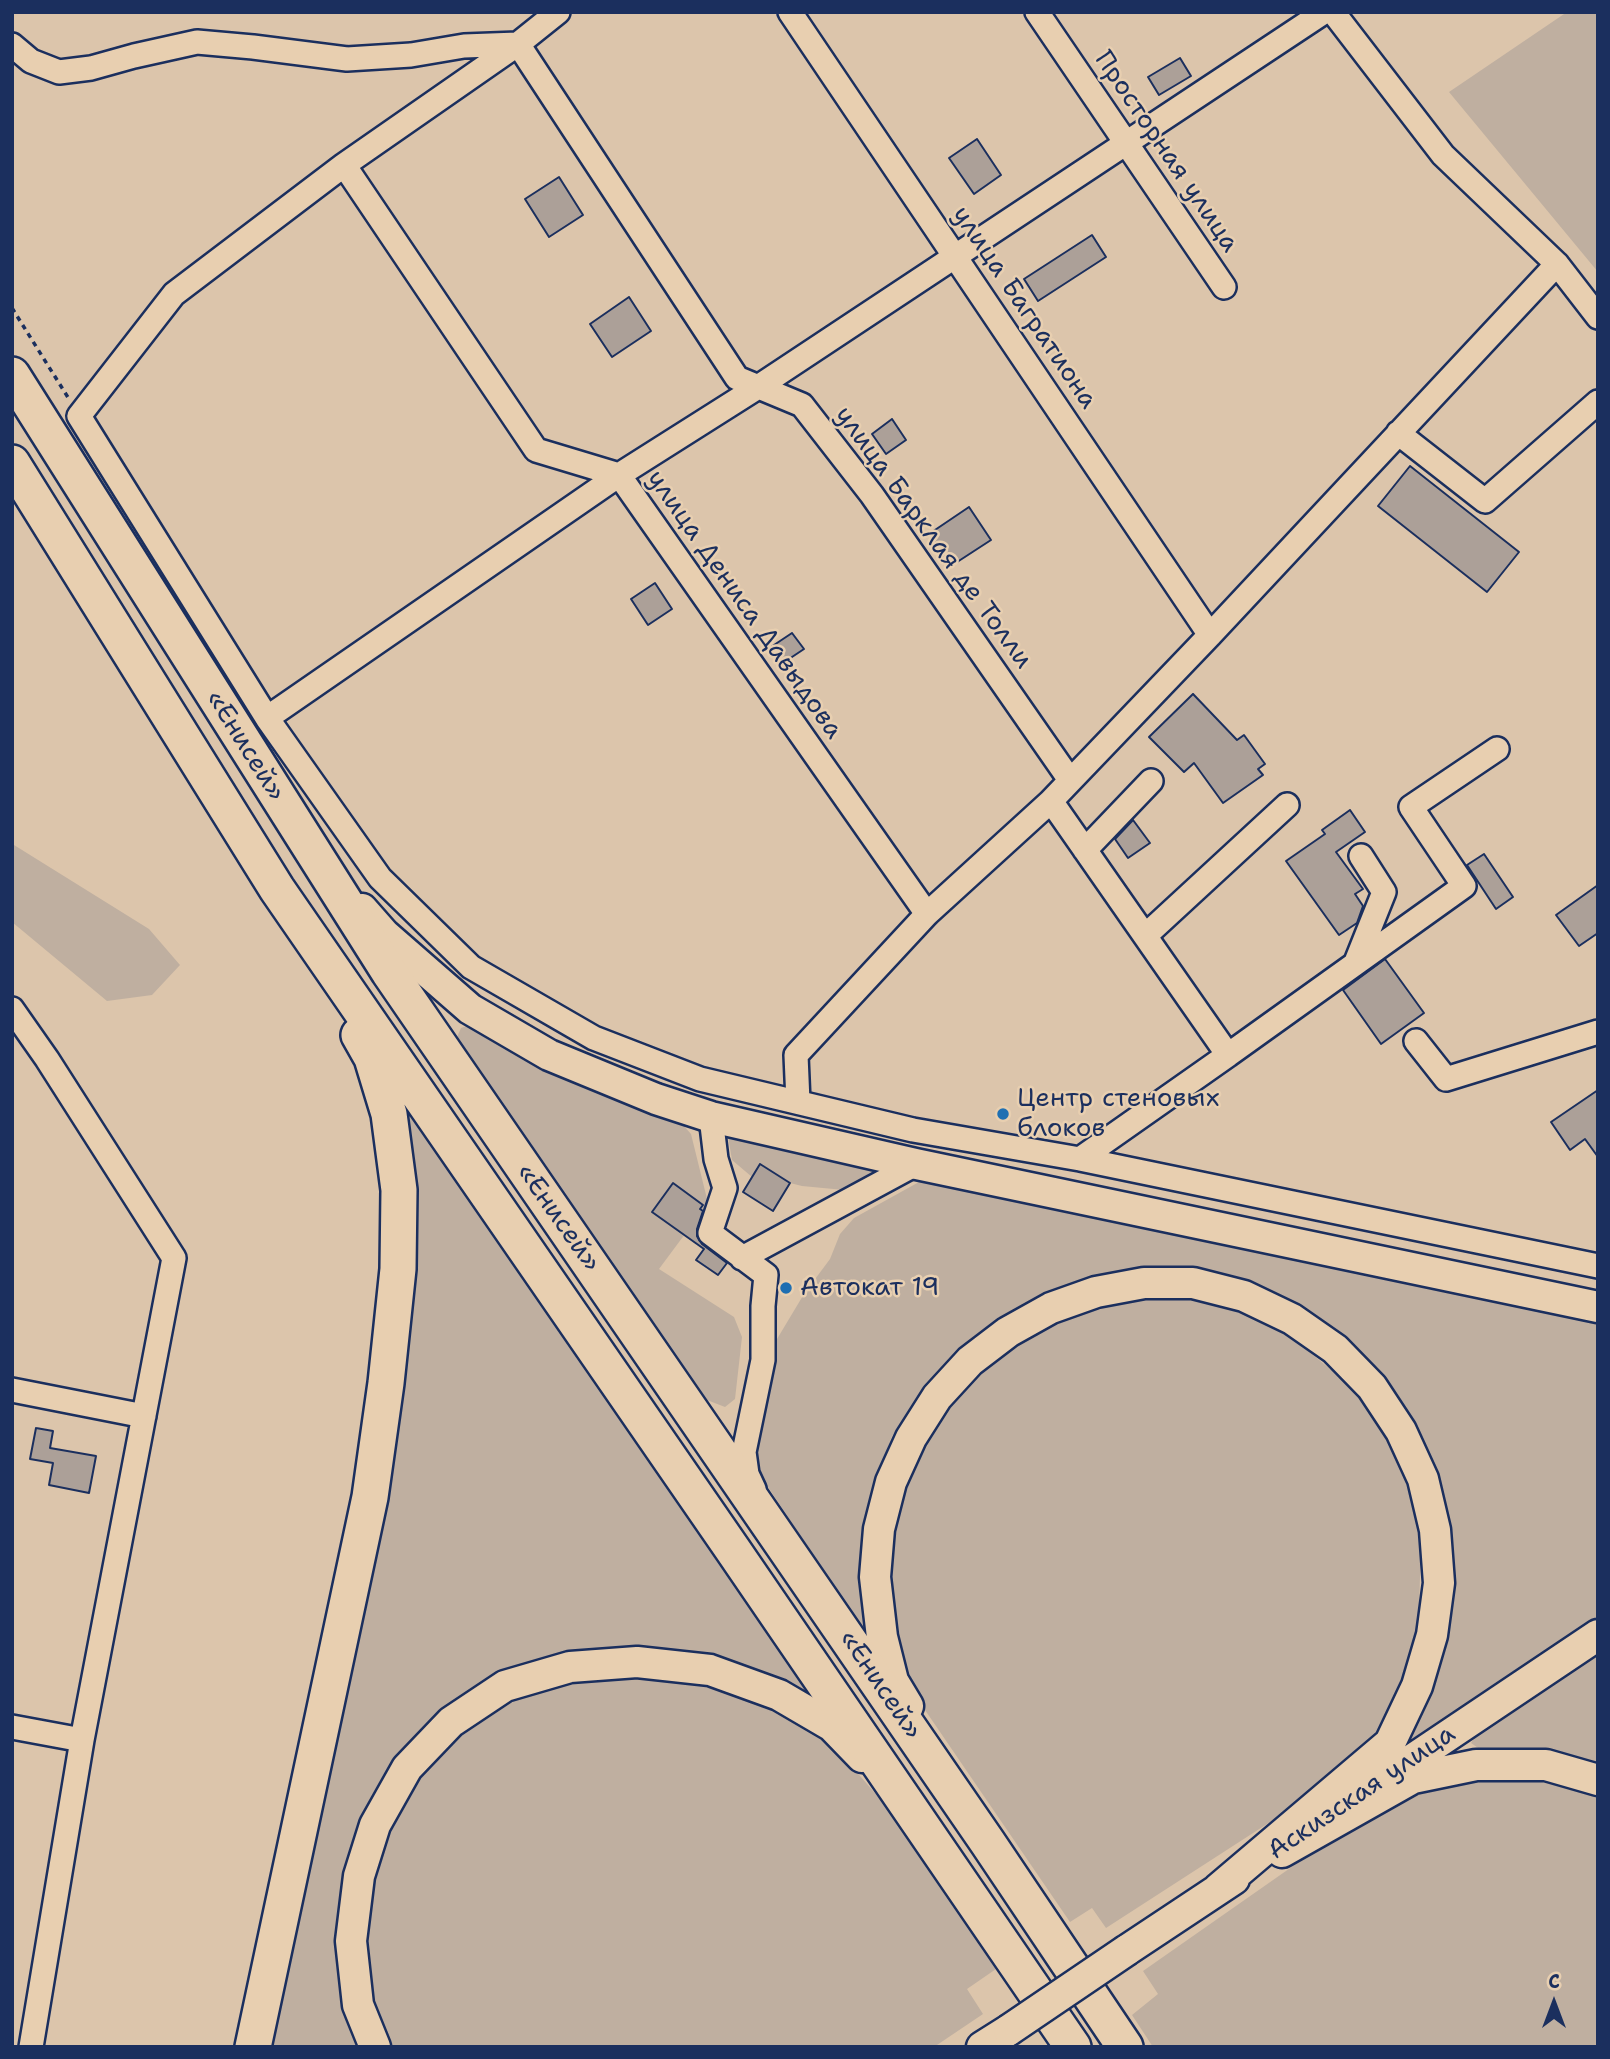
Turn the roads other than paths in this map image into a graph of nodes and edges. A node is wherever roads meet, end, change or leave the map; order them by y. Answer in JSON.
{"nodes":[{"id":1,"x":558,"y":12,"type":"edge"},
{"id":2,"x":790,"y":12,"type":"edge"},
{"id":3,"x":1037,"y":12,"type":"edge"},
{"id":4,"x":1324,"y":12,"type":"edge"},
{"id":5,"x":1333,"y":12,"type":"edge"},
{"id":6,"x":518,"y":44,"type":"junction"},
{"id":7,"x":12,"y":45,"type":"edge"},
{"id":8,"x":1126,"y":144,"type":"junction"},
{"id":9,"x":344,"y":165,"type":"junction"},
{"id":10,"x":956,"y":257,"type":"junction"},
{"id":11,"x":1557,"y":264,"type":"junction"},
{"id":12,"x":1224,"y":288,"type":"dead end"},
{"id":13,"x":1598,"y":317,"type":"edge"},
{"id":14,"x":12,"y":376,"type":"edge"},
{"id":15,"x":758,"y":387,"type":"junction"},
{"id":16,"x":1598,"y":402,"type":"edge"},
{"id":17,"x":1398,"y":433,"type":"junction"},
{"id":18,"x":12,"y":463,"type":"edge"},
{"id":19,"x":619,"y":475,"type":"junction"},
{"id":20,"x":1210,"y":635,"type":"junction"},
{"id":21,"x":267,"y":718,"type":"junction"},
{"id":22,"x":1497,"y":749,"type":"dead end"},
{"id":23,"x":1070,"y":780,"type":"junction"},
{"id":24,"x":1151,"y":781,"type":"dead end"},
{"id":25,"x":1051,"y":801,"type":"junction"},
{"id":26,"x":1287,"y":805,"type":"dead end"},
{"id":27,"x":306,"y":843,"type":"junction"},
{"id":28,"x":1085,"y":850,"type":"junction"},
{"id":29,"x":1361,"y":856,"type":"dead end"},
{"id":30,"x":277,"y":889,"type":"junction"},
{"id":31,"x":927,"y":914,"type":"junction"},
{"id":32,"x":1145,"y":936,"type":"junction"},
{"id":33,"x":1356,"y":962,"type":"junction"},
{"id":34,"x":12,"y":1009,"type":"edge"},
{"id":35,"x":1598,"y":1032,"type":"edge"},
{"id":36,"x":1416,"y":1041,"type":"dead end"},
{"id":37,"x":1227,"y":1055,"type":"junction"},
{"id":38,"x":799,"y":1102,"type":"junction"},
{"id":39,"x":711,"y":1117,"type":"junction"},
{"id":40,"x":1080,"y":1159,"type":"junction"},
{"id":41,"x":916,"y":1164,"type":"junction"},
{"id":42,"x":742,"y":1258,"type":"junction"},
{"id":43,"x":1598,"y":1266,"type":"edge"},
{"id":44,"x":1598,"y":1307,"type":"edge"},
{"id":45,"x":12,"y":1390,"type":"edge"},
{"id":46,"x":144,"y":1416,"type":"junction"},
{"id":47,"x":765,"y":1518,"type":"junction"},
{"id":48,"x":1598,"y":1635,"type":"edge"},
{"id":49,"x":12,"y":1727,"type":"edge"},
{"id":50,"x":73,"y":1739,"type":"junction"},
{"id":51,"x":1598,"y":1780,"type":"edge"},
{"id":52,"x":907,"y":1804,"type":"junction"},
{"id":53,"x":988,"y":1843,"type":"junction"},
{"id":54,"x":1218,"y":1889,"type":"junction"},
{"id":55,"x":31,"y":2047,"type":"edge"},
{"id":56,"x":253,"y":2047,"type":"edge"},
{"id":57,"x":375,"y":2047,"type":"edge"},
{"id":58,"x":982,"y":2047,"type":"edge"},
{"id":59,"x":1073,"y":2047,"type":"edge"},
{"id":60,"x":1125,"y":2047,"type":"edge"}],
"edges":[{"from":1,"to":6,"type":"street"},
{"from":2,"to":10,"type":"street","name":"улица Багратиона"},
{"from":3,"to":8,"type":"street","name":"Просторная улица"},
{"from":4,"to":8,"type":"street"},
{"from":5,"to":11,"type":"street"},
{"from":6,"to":7,"type":"street"},
{"from":6,"to":9,"type":"street"},
{"from":6,"to":15,"type":"street","name":"улица Барклая де Толли"},
{"from":8,"to":10,"type":"street"},
{"from":8,"to":12,"type":"street","name":"Просторная улица"},
{"from":9,"to":19,"type":"street","name":"улица Дениса Давыдова"},
{"from":9,"to":21,"type":"street"},
{"from":10,"to":15,"type":"street"},
{"from":10,"to":20,"type":"street","name":"улица Багратиона"},
{"from":11,"to":13,"type":"street"},
{"from":11,"to":17,"type":"street"},
{"from":14,"to":27,"type":"highway","name":"«Енисей»"},
{"from":15,"to":19,"type":"street"},
{"from":15,"to":23,"type":"street","name":"улица Барклая де Толли"},
{"from":16,"to":17,"type":"street"},
{"from":17,"to":20,"type":"street"},
{"from":18,"to":30,"type":"highway","name":"«Енисей»"},
{"from":19,"to":21,"type":"street"},
{"from":19,"to":31,"type":"street","name":"улица Дениса Давыдова"},
{"from":20,"to":23,"type":"street"},
{"from":21,"to":38,"type":"street"},
{"from":22,"to":33,"type":"street"},
{"from":23,"to":25,"type":"street"},
{"from":24,"to":28,"type":"street"},
{"from":25,"to":28,"type":"street"},
{"from":25,"to":31,"type":"street"},
{"from":26,"to":32,"type":"street"},
{"from":27,"to":39,"type":"main road"},
{"from":27,"to":47,"type":"highway","name":"«Енисей»"},
{"from":28,"to":32,"type":"street"},
{"from":29,"to":33,"type":"street"},
{"from":30,"to":52,"type":"highway","name":"«Енисей»"},
{"from":30,"to":56,"type":"highway"},
{"from":31,"to":38,"type":"street"},
{"from":32,"to":37,"type":"street"},
{"from":33,"to":37,"type":"street"},
{"from":34,"to":46,"type":"street"},
{"from":35,"to":36,"type":"street"},
{"from":37,"to":40,"type":"street"},
{"from":38,"to":40,"type":"street"},
{"from":39,"to":41,"type":"main road"},
{"from":39,"to":42,"type":"street"},
{"from":40,"to":43,"type":"street"},
{"from":41,"to":42,"type":"street"},
{"from":41,"to":44,"type":"main road"},
{"from":42,"to":47,"type":"street"},
{"from":45,"to":46,"type":"street"},
{"from":46,"to":50,"type":"street"},
{"from":47,"to":53,"type":"highway","name":"«Енисей»"},
{"from":48,"to":54,"type":"main road","name":"Аскизская улица"},
{"from":49,"to":50,"type":"street"},
{"from":50,"to":55,"type":"street"},
{"from":51,"to":54,"type":"main road"},
{"from":52,"to":57,"type":"main road"},
{"from":52,"to":59,"type":"highway","name":"«Енисей»"},
{"from":53,"to":54,"type":"main road"},
{"from":53,"to":60,"type":"highway","name":"«Енисей»"},
{"from":54,"to":58,"type":"main road","name":"Аскизская улица","bridge":true}]}
